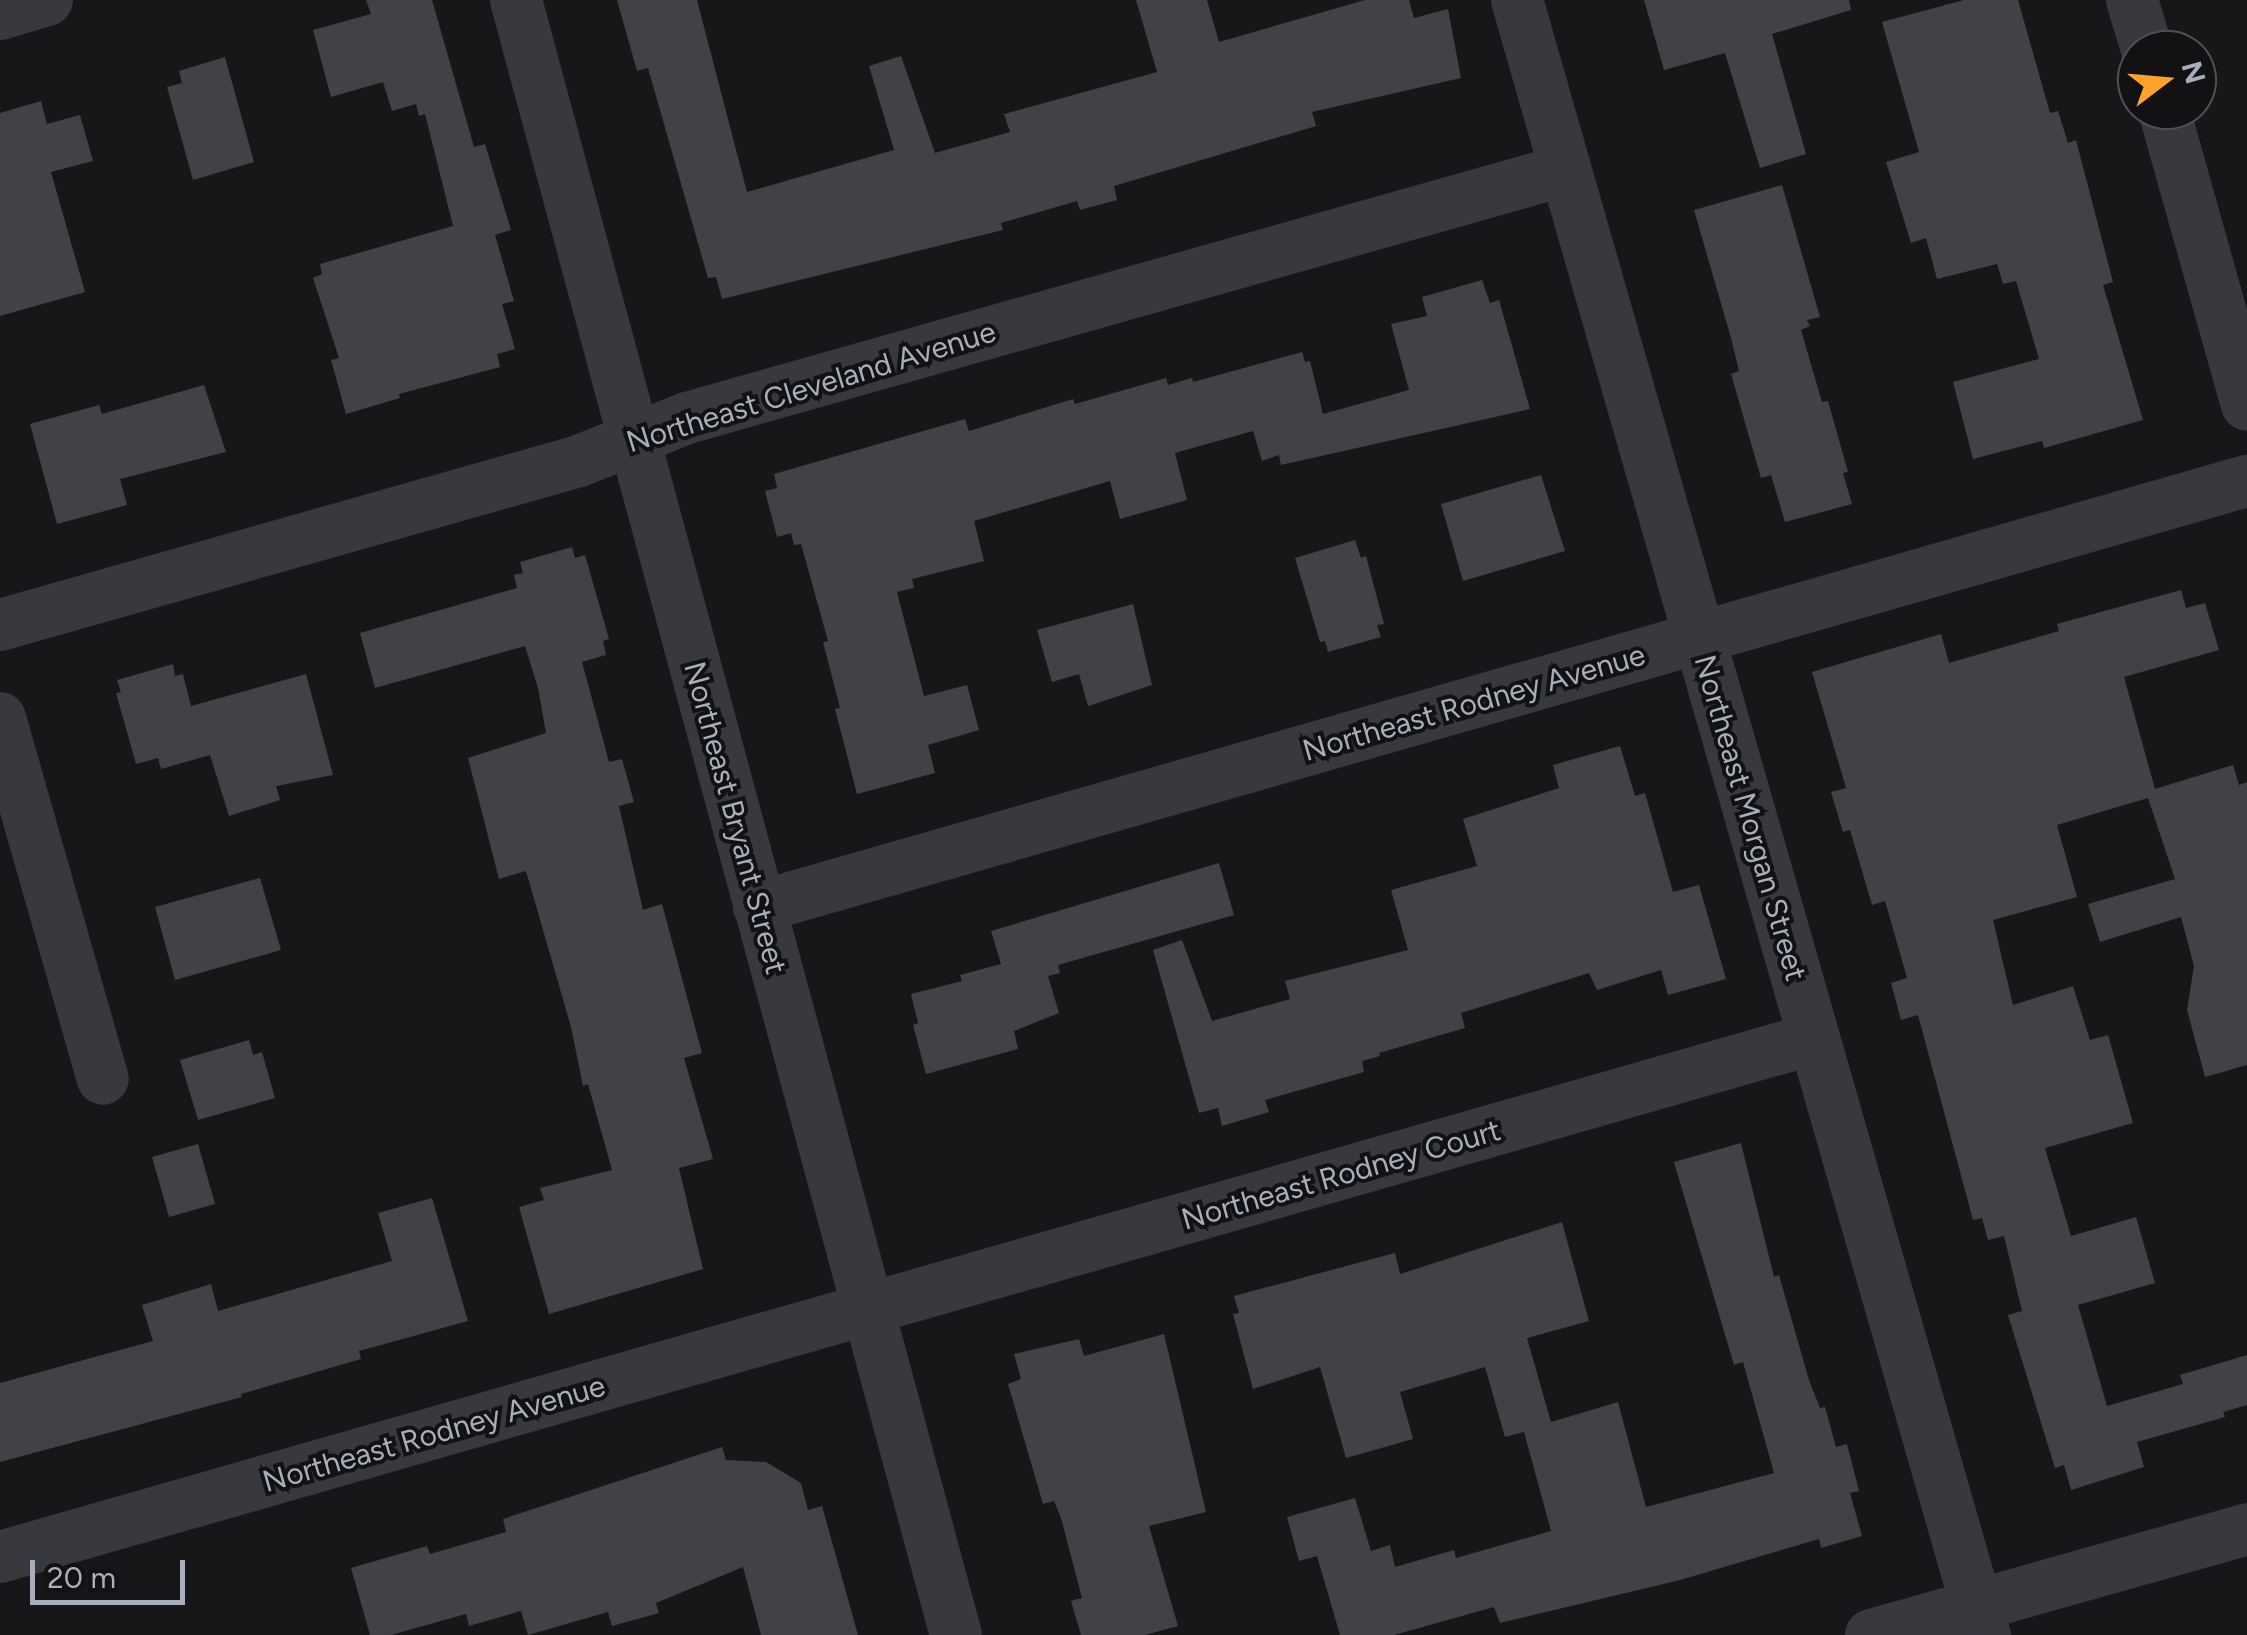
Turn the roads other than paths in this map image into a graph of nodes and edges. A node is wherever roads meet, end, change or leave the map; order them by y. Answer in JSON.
{"nodes":[{"id":1,"x":47,"y":0,"type":"edge"},
{"id":2,"x":516,"y":0,"type":"edge"},
{"id":3,"x":1517,"y":0,"type":"edge"},
{"id":4,"x":2132,"y":0,"type":"edge"},
{"id":5,"x":0,"y":14,"type":"edge"},
{"id":6,"x":2140,"y":30,"type":"edge"},
{"id":7,"x":2170,"y":130,"type":"edge"},
{"id":8,"x":1566,"y":170,"type":"junction"},
{"id":9,"x":2247,"y":405,"type":"edge"},
{"id":10,"x":633,"y":440,"type":"junction"},
{"id":11,"x":2247,"y":481,"type":"edge"},
{"id":12,"x":0,"y":625,"type":"edge"},
{"id":13,"x":1700,"y":639,"type":"junction"},
{"id":14,"x":0,"y":718,"type":"edge"},
{"id":15,"x":759,"y":907,"type":"junction"},
{"id":16,"x":1813,"y":1039,"type":"junction"},
{"id":17,"x":102,"y":1079,"type":"dead end"},
{"id":18,"x":868,"y":1311,"type":"junction"},
{"id":19,"x":2247,"y":1529,"type":"edge"},
{"id":20,"x":0,"y":1557,"type":"edge"},
{"id":21,"x":1980,"y":1620,"type":"edge"},
{"id":22,"x":956,"y":1635,"type":"edge"},
{"id":23,"x":1872,"y":1635,"type":"edge"}],
"edges":[{"from":1,"to":5,"type":"street"},
{"from":2,"to":10,"type":"street","name":"Northeast Bryant Street"},
{"from":3,"to":8,"type":"street","name":"Northeast Morgan Street"},
{"from":4,"to":6,"type":"street"},
{"from":7,"to":9,"type":"street"},
{"from":8,"to":10,"type":"street","name":"Northeast Cleveland Avenue"},
{"from":8,"to":13,"type":"street","name":"Northeast Morgan Street"},
{"from":10,"to":12,"type":"street","name":"Northeast Cleveland Avenue"},
{"from":10,"to":15,"type":"street","name":"Northeast Bryant Street"},
{"from":11,"to":13,"type":"street","name":"Northeast Rodney Avenue"},
{"from":13,"to":15,"type":"street","name":"Northeast Rodney Avenue"},
{"from":13,"to":16,"type":"street","name":"Northeast Morgan Street"},
{"from":14,"to":17,"type":"street"},
{"from":15,"to":18,"type":"street","name":"Northeast Bryant Street"},
{"from":16,"to":18,"type":"street","name":"Northeast Rodney Court"},
{"from":16,"to":21,"type":"street","name":"Northeast Morgan Street"},
{"from":18,"to":20,"type":"street","name":"Northeast Rodney Avenue"},
{"from":18,"to":22,"type":"street","name":"Northeast Bryant Street"},
{"from":19,"to":21,"type":"street"},
{"from":21,"to":23,"type":"street"}]}
